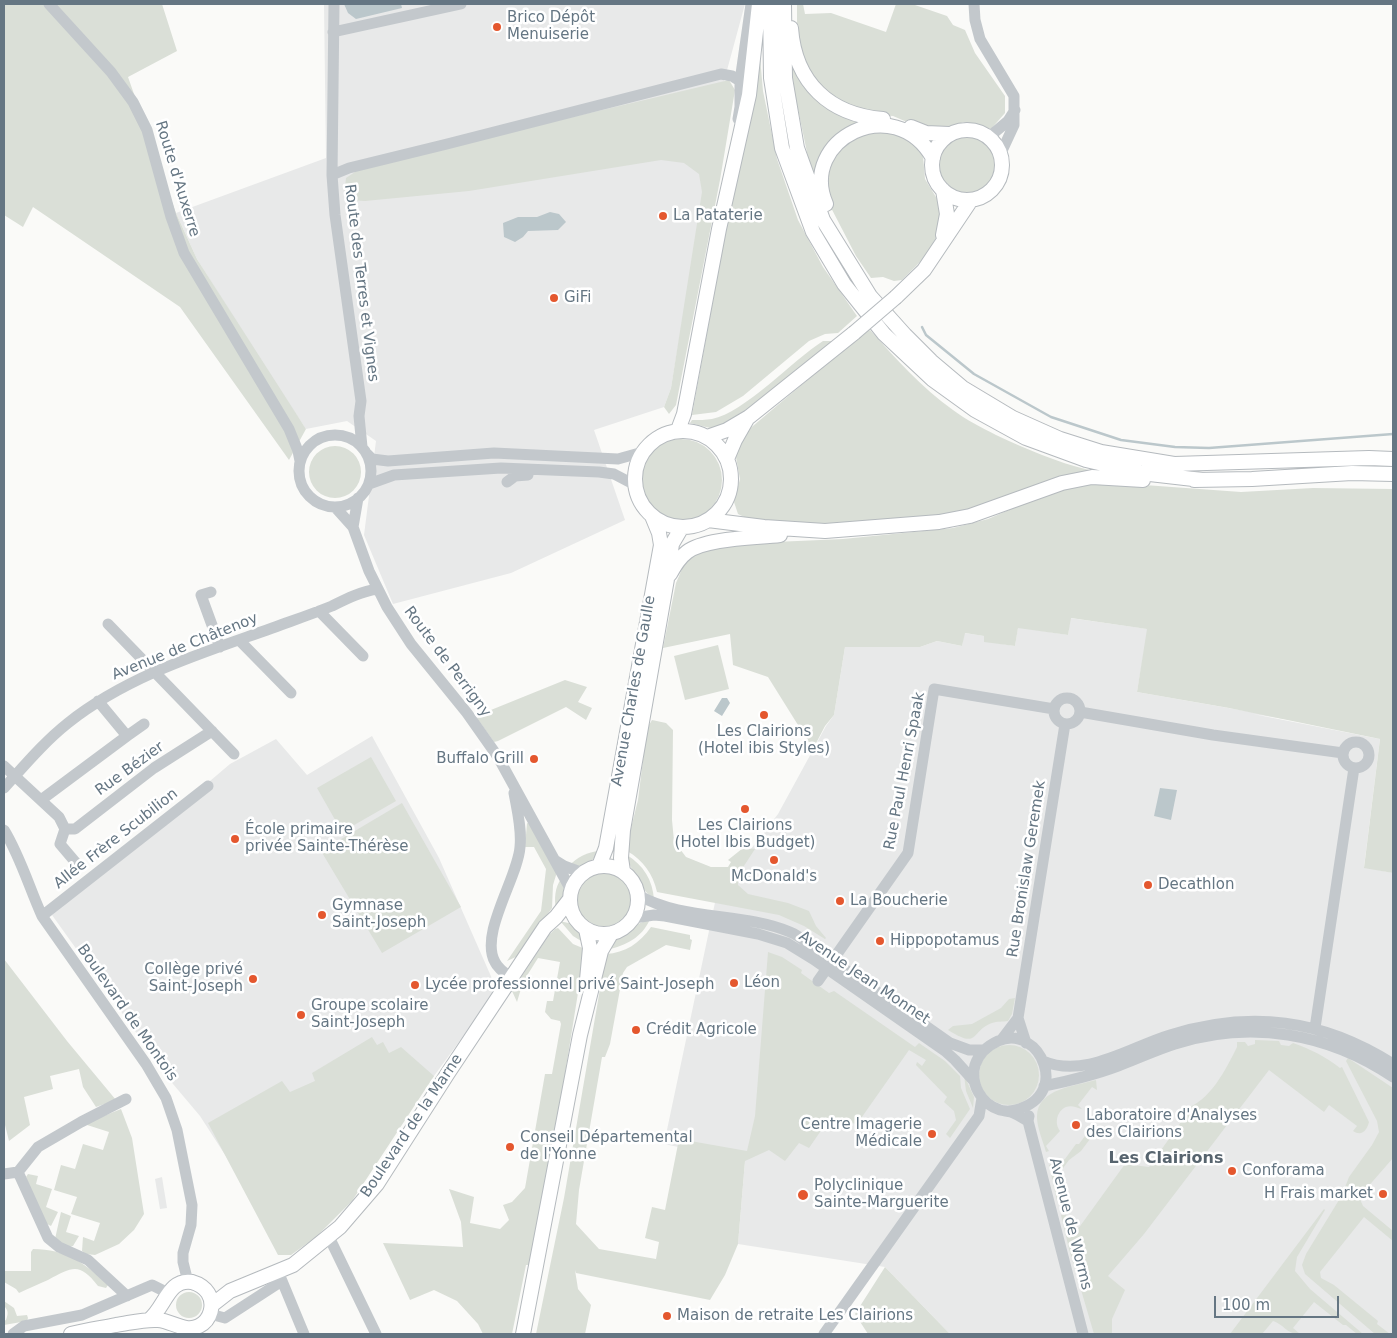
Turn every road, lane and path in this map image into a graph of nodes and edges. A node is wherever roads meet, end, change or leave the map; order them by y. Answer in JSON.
{"nodes":[{"id":1,"x":49,"y":4,"type":"edge"},
{"id":2,"x":334,"y":4,"type":"edge"},
{"id":3,"x":461,"y":4,"type":"edge"},
{"id":4,"x":751,"y":4,"type":"edge"},
{"id":5,"x":759,"y":4,"type":"edge"},
{"id":6,"x":770,"y":4,"type":"edge"},
{"id":7,"x":784,"y":4,"type":"edge"},
{"id":8,"x":790,"y":4,"type":"edge"},
{"id":9,"x":974,"y":4,"type":"edge"},
{"id":10,"x":333,"y":32,"type":"junction"},
{"id":11,"x":740,"y":81,"type":"junction"},
{"id":12,"x":1015,"y":108,"type":"junction"},
{"id":13,"x":948,"y":134,"type":"junction"},
{"id":14,"x":989,"y":137,"type":"junction"},
{"id":15,"x":1001,"y":153,"type":"junction"},
{"id":16,"x":932,"y":158,"type":"junction"},
{"id":17,"x":332,"y":175,"type":"junction"},
{"id":18,"x":943,"y":190,"type":"junction"},
{"id":19,"x":970,"y":200,"type":"junction"},
{"id":20,"x":720,"y":229,"type":"junction"},
{"id":21,"x":942,"y":241,"type":"junction"},
{"id":22,"x":931,"y":362,"type":"junction"},
{"id":23,"x":360,"y":416,"type":"junction"},
{"id":24,"x":749,"y":417,"type":"junction"},
{"id":25,"x":289,"y":429,"type":"junction"},
{"id":26,"x":678,"y":430,"type":"junction"},
{"id":27,"x":340,"y":435,"type":"junction"},
{"id":28,"x":707,"y":437,"type":"junction"},
{"id":29,"x":315,"y":441,"type":"junction"},
{"id":30,"x":365,"y":450,"type":"junction"},
{"id":31,"x":644,"y":452,"type":"junction"},
{"id":32,"x":727,"y":459,"type":"junction"},
{"id":33,"x":1393,"y":459,"type":"edge"},
{"id":34,"x":300,"y":461,"type":"junction"},
{"id":35,"x":585,"y":471,"type":"junction"},
{"id":36,"x":1393,"y":474,"type":"edge"},
{"id":37,"x":1202,"y":480,"type":"junction"},
{"id":38,"x":507,"y":482,"type":"dead end"},
{"id":39,"x":369,"y":484,"type":"junction"},
{"id":40,"x":635,"y":485,"type":"junction"},
{"id":41,"x":358,"y":498,"type":"junction"},
{"id":42,"x":335,"y":507,"type":"junction"},
{"id":43,"x":652,"y":516,"type":"junction"},
{"id":44,"x":708,"y":520,"type":"junction"},
{"id":45,"x":353,"y":527,"type":"junction"},
{"id":46,"x":682,"y":527,"type":"junction"},
{"id":47,"x":825,"y":530,"type":"junction"},
{"id":48,"x":667,"y":579,"type":"junction"},
{"id":49,"x":378,"y":589,"type":"junction"},
{"id":50,"x":212,"y":592,"type":"dead end"},
{"id":51,"x":319,"y":611,"type":"junction"},
{"id":52,"x":108,"y":624,"type":"dead end"},
{"id":53,"x":239,"y":640,"type":"junction"},
{"id":54,"x":220,"y":647,"type":"junction"},
{"id":55,"x":363,"y":656,"type":"dead end"},
{"id":56,"x":155,"y":672,"type":"junction"},
{"id":57,"x":291,"y":693,"type":"dead end"},
{"id":58,"x":98,"y":701,"type":"junction"},
{"id":59,"x":637,"y":708,"type":"junction"},
{"id":60,"x":1054,"y":709,"type":"junction"},
{"id":61,"x":1080,"y":712,"type":"junction"},
{"id":62,"x":144,"y":724,"type":"dead end"},
{"id":63,"x":1065,"y":724,"type":"junction"},
{"id":64,"x":212,"y":731,"type":"junction"},
{"id":65,"x":1360,"y":731,"type":"dead end"},
{"id":66,"x":127,"y":736,"type":"junction"},
{"id":67,"x":1359,"y":743,"type":"junction"},
{"id":68,"x":1343,"y":753,"type":"junction"},
{"id":69,"x":234,"y":754,"type":"dead end"},
{"id":70,"x":4,"y":766,"type":"edge"},
{"id":71,"x":1354,"y":768,"type":"junction"},
{"id":72,"x":14,"y":776,"type":"junction"},
{"id":73,"x":513,"y":784,"type":"junction"},
{"id":74,"x":208,"y":786,"type":"dead end"},
{"id":75,"x":4,"y":788,"type":"edge"},
{"id":76,"x":41,"y":800,"type":"junction"},
{"id":77,"x":65,"y":829,"type":"junction"},
{"id":78,"x":4,"y":830,"type":"edge"},
{"id":79,"x":556,"y":862,"type":"junction"},
{"id":80,"x":77,"y":864,"type":"dead end"},
{"id":81,"x":600,"y":866,"type":"junction"},
{"id":82,"x":623,"y":871,"type":"junction"},
{"id":83,"x":583,"y":873,"type":"junction"},
{"id":84,"x":570,"y":894,"type":"junction"},
{"id":85,"x":638,"y":895,"type":"junction"},
{"id":86,"x":42,"y":916,"type":"junction"},
{"id":87,"x":556,"y":917,"type":"junction"},
{"id":88,"x":634,"y":918,"type":"junction"},
{"id":89,"x":575,"y":919,"type":"junction"},
{"id":90,"x":586,"y":929,"type":"junction"},
{"id":91,"x":611,"y":934,"type":"junction"},
{"id":92,"x":829,"y":964,"type":"junction"},
{"id":93,"x":512,"y":978,"type":"junction"},
{"id":94,"x":818,"y":981,"type":"dead end"},
{"id":95,"x":1018,"y":1018,"type":"junction"},
{"id":96,"x":1314,"y":1028,"type":"junction"},
{"id":97,"x":580,"y":1035,"type":"junction"},
{"id":98,"x":1002,"y":1039,"type":"junction"},
{"id":99,"x":1026,"y":1042,"type":"junction"},
{"id":100,"x":983,"y":1050,"type":"junction"},
{"id":101,"x":1043,"y":1060,"type":"junction"},
{"id":102,"x":1393,"y":1064,"type":"edge"},
{"id":103,"x":1393,"y":1077,"type":"edge"},
{"id":104,"x":974,"y":1081,"type":"junction"},
{"id":105,"x":1044,"y":1086,"type":"junction"},
{"id":106,"x":982,"y":1098,"type":"junction"},
{"id":107,"x":126,"y":1099,"type":"dead end"},
{"id":108,"x":1033,"y":1103,"type":"junction"},
{"id":109,"x":1005,"y":1111,"type":"junction"},
{"id":110,"x":979,"y":1116,"type":"junction"},
{"id":111,"x":1028,"y":1121,"type":"junction"},
{"id":112,"x":18,"y":1172,"type":"junction"},
{"id":113,"x":4,"y":1174,"type":"edge"},
{"id":114,"x":329,"y":1237,"type":"junction"},
{"id":115,"x":280,"y":1277,"type":"junction"},
{"id":116,"x":188,"y":1282,"type":"junction"},
{"id":117,"x":206,"y":1290,"type":"junction"},
{"id":118,"x":230,"y":1291,"type":"junction"},
{"id":119,"x":127,"y":1296,"type":"junction"},
{"id":120,"x":167,"y":1297,"type":"junction"},
{"id":121,"x":211,"y":1309,"type":"junction"},
{"id":122,"x":149,"y":1320,"type":"junction"},
{"id":123,"x":180,"y":1328,"type":"edge"},
{"id":124,"x":13,"y":1334,"type":"edge"},
{"id":125,"x":71,"y":1334,"type":"edge"},
{"id":126,"x":304,"y":1334,"type":"edge"},
{"id":127,"x":376,"y":1334,"type":"edge"},
{"id":128,"x":523,"y":1334,"type":"edge"},
{"id":129,"x":824,"y":1334,"type":"edge"},
{"id":130,"x":1083,"y":1334,"type":"edge"}],
"edges":[{"from":1,"to":25,"type":"street","name":"Route d'Auxerre"},
{"from":2,"to":10,"type":"street","name":"Route des Terres et Vignes"},
{"from":3,"to":10,"type":"street"},
{"from":4,"to":11,"type":"street"},
{"from":5,"to":20,"type":"main road"},
{"from":6,"to":37,"type":"main road"},
{"from":7,"to":22,"type":"main road"},
{"from":8,"to":13,"type":"main road"},
{"from":9,"to":12,"type":"street"},
{"from":10,"to":17,"type":"street","name":"Route des Terres et Vignes"},
{"from":11,"to":17,"type":"street"},
{"from":11,"to":20,"type":"street"},
{"from":12,"to":14,"type":"street"},
{"from":12,"to":15,"type":"street"},
{"from":13,"to":14,"type":"main road"},
{"from":13,"to":16,"type":"main road"},
{"from":14,"to":15,"type":"main road"},
{"from":15,"to":19,"type":"main road"},
{"from":16,"to":18,"type":"main road"},
{"from":16,"to":22,"type":"main road"},
{"from":17,"to":23,"type":"street","name":"Route des Terres et Vignes"},
{"from":18,"to":19,"type":"main road"},
{"from":18,"to":21,"type":"main road"},
{"from":19,"to":21,"type":"main road"},
{"from":20,"to":26,"type":"main road"},
{"from":21,"to":24,"type":"main road","bridge":true},
{"from":22,"to":33,"type":"main road"},
{"from":23,"to":27,"type":"street"},
{"from":23,"to":30,"type":"street","name":"Route des Terres et Vignes"},
{"from":24,"to":28,"type":"main road"},
{"from":24,"to":32,"type":"main road"},
{"from":25,"to":29,"type":"street"},
{"from":25,"to":34,"type":"street","name":"Route d'Auxerre"},
{"from":26,"to":28,"type":"main road"},
{"from":26,"to":31,"type":"main road"},
{"from":27,"to":29,"type":"street"},
{"from":27,"to":30,"type":"street"},
{"from":28,"to":32,"type":"main road"},
{"from":29,"to":34,"type":"street"},
{"from":30,"to":31,"type":"street"},
{"from":30,"to":39,"type":"street"},
{"from":31,"to":40,"type":"main road"},
{"from":32,"to":44,"type":"main road"},
{"from":34,"to":42,"type":"street"},
{"from":35,"to":38,"type":"street"},
{"from":35,"to":39,"type":"street"},
{"from":35,"to":40,"type":"street"},
{"from":36,"to":37,"type":"main road"},
{"from":37,"to":47,"type":"main road"},
{"from":39,"to":41,"type":"street"},
{"from":40,"to":43,"type":"main road"},
{"from":41,"to":42,"type":"street"},
{"from":41,"to":45,"type":"street"},
{"from":42,"to":45,"type":"street","name":"Route de Perrigny"},
{"from":43,"to":46,"type":"main road"},
{"from":43,"to":59,"type":"main road","name":"Avenue Charles de Gaulle"},
{"from":44,"to":46,"type":"main road"},
{"from":44,"to":47,"type":"main road"},
{"from":45,"to":49,"type":"street","name":"Route de Perrigny"},
{"from":46,"to":48,"type":"main road","name":"Avenue Charles de Gaulle"},
{"from":47,"to":48,"type":"main road"},
{"from":48,"to":59,"type":"main road","name":"Avenue Charles de Gaulle"},
{"from":49,"to":51,"type":"street","name":"Avenue de Châtenoy"},
{"from":49,"to":73,"type":"street","name":"Route de Perrigny"},
{"from":50,"to":54,"type":"street"},
{"from":51,"to":53,"type":"street","name":"Avenue de Châtenoy"},
{"from":51,"to":55,"type":"street"},
{"from":52,"to":56,"type":"street"},
{"from":53,"to":54,"type":"street","name":"Avenue de Châtenoy"},
{"from":53,"to":57,"type":"street"},
{"from":54,"to":56,"type":"street","name":"Avenue de Châtenoy"},
{"from":56,"to":58,"type":"street","name":"Avenue de Châtenoy"},
{"from":56,"to":64,"type":"street"},
{"from":58,"to":66,"type":"street"},
{"from":58,"to":72,"type":"street","name":"Avenue de Châtenoy"},
{"from":59,"to":81,"type":"main road","name":"Avenue Charles de Gaulle"},
{"from":59,"to":82,"type":"main road","name":"Avenue Charles de Gaulle"},
{"from":60,"to":61,"type":"street"},
{"from":60,"to":63,"type":"street"},
{"from":60,"to":92,"type":"street","name":"Rue Paul Henri Spaak"},
{"from":61,"to":63,"type":"street"},
{"from":61,"to":68,"type":"street"},
{"from":62,"to":66,"type":"street"},
{"from":63,"to":95,"type":"street","name":"Rue Bronislaw Geremek"},
{"from":64,"to":69,"type":"street"},
{"from":64,"to":77,"type":"street","name":"Rue Bézier"},
{"from":65,"to":67,"type":"street"},
{"from":66,"to":76,"type":"street"},
{"from":67,"to":68,"type":"street"},
{"from":67,"to":71,"type":"street"},
{"from":68,"to":71,"type":"street"},
{"from":70,"to":72,"type":"street"},
{"from":71,"to":96,"type":"street"},
{"from":72,"to":75,"type":"street","name":"Avenue de Châtenoy"},
{"from":72,"to":76,"type":"street"},
{"from":73,"to":79,"type":"street","name":"Route de Perrigny"},
{"from":73,"to":93,"type":"street","name":"Route de Perrigny"},
{"from":74,"to":86,"type":"street","name":"Allée Frère Scubilion"},
{"from":76,"to":77,"type":"street"},
{"from":77,"to":80,"type":"street"},
{"from":78,"to":86,"type":"street","name":"Boulevard de Montois"},
{"from":79,"to":83,"type":"street"},
{"from":79,"to":84,"type":"street","name":"Route de Perrigny"},
{"from":81,"to":82,"type":"main road"},
{"from":81,"to":83,"type":"main road"},
{"from":82,"to":85,"type":"main road"},
{"from":83,"to":84,"type":"main road"},
{"from":84,"to":87,"type":"main road","name":"Boulevard de la Marne"},
{"from":84,"to":89,"type":"main road"},
{"from":85,"to":88,"type":"main road"},
{"from":85,"to":92,"type":"street","name":"Avenue Jean Monnet"},
{"from":86,"to":116,"type":"street","name":"Boulevard de Montois"},
{"from":87,"to":89,"type":"main road"},
{"from":87,"to":93,"type":"main road","name":"Boulevard de la Marne"},
{"from":88,"to":91,"type":"main road"},
{"from":88,"to":92,"type":"street","name":"Avenue Jean Monnet"},
{"from":89,"to":90,"type":"main road"},
{"from":90,"to":91,"type":"main road"},
{"from":90,"to":97,"type":"main road"},
{"from":91,"to":97,"type":"main road"},
{"from":92,"to":94,"type":"street","name":"Rue Paul Henri Spaak"},
{"from":92,"to":100,"type":"street","name":"Avenue Jean Monnet"},
{"from":92,"to":104,"type":"street","name":"Avenue Jean Monnet"},
{"from":93,"to":114,"type":"main road","name":"Boulevard de la Marne"},
{"from":95,"to":98,"type":"street","name":"Rue Bronislaw Geremek"},
{"from":95,"to":99,"type":"street","name":"Rue Bronislaw Geremek"},
{"from":96,"to":101,"type":"street"},
{"from":96,"to":102,"type":"street"},
{"from":97,"to":128,"type":"main road"},
{"from":98,"to":99,"type":"street"},
{"from":98,"to":100,"type":"street"},
{"from":99,"to":101,"type":"street"},
{"from":100,"to":104,"type":"street"},
{"from":101,"to":105,"type":"street"},
{"from":103,"to":105,"type":"street"},
{"from":104,"to":106,"type":"street"},
{"from":105,"to":108,"type":"street"},
{"from":106,"to":109,"type":"street"},
{"from":106,"to":110,"type":"street"},
{"from":107,"to":112,"type":"street"},
{"from":108,"to":109,"type":"street"},
{"from":108,"to":111,"type":"street"},
{"from":109,"to":110,"type":"street"},
{"from":109,"to":111,"type":"street"},
{"from":110,"to":129,"type":"street"},
{"from":111,"to":130,"type":"street","name":"Avenue de Worms"},
{"from":112,"to":113,"type":"street"},
{"from":112,"to":119,"type":"street"},
{"from":114,"to":115,"type":"main road","name":"Boulevard de la Marne"},
{"from":114,"to":127,"type":"street"},
{"from":115,"to":118,"type":"main road","name":"Boulevard de la Marne"},
{"from":115,"to":121,"type":"street"},
{"from":115,"to":126,"type":"street"},
{"from":116,"to":117,"type":"main road"},
{"from":116,"to":120,"type":"main road"},
{"from":117,"to":118,"type":"main road"},
{"from":117,"to":121,"type":"main road"},
{"from":118,"to":121,"type":"main road"},
{"from":119,"to":120,"type":"street"},
{"from":119,"to":124,"type":"street"},
{"from":120,"to":122,"type":"main road"},
{"from":120,"to":123,"type":"main road"},
{"from":121,"to":123,"type":"main road"},
{"from":122,"to":123,"type":"main road"},
{"from":122,"to":125,"type":"main road"}]}
